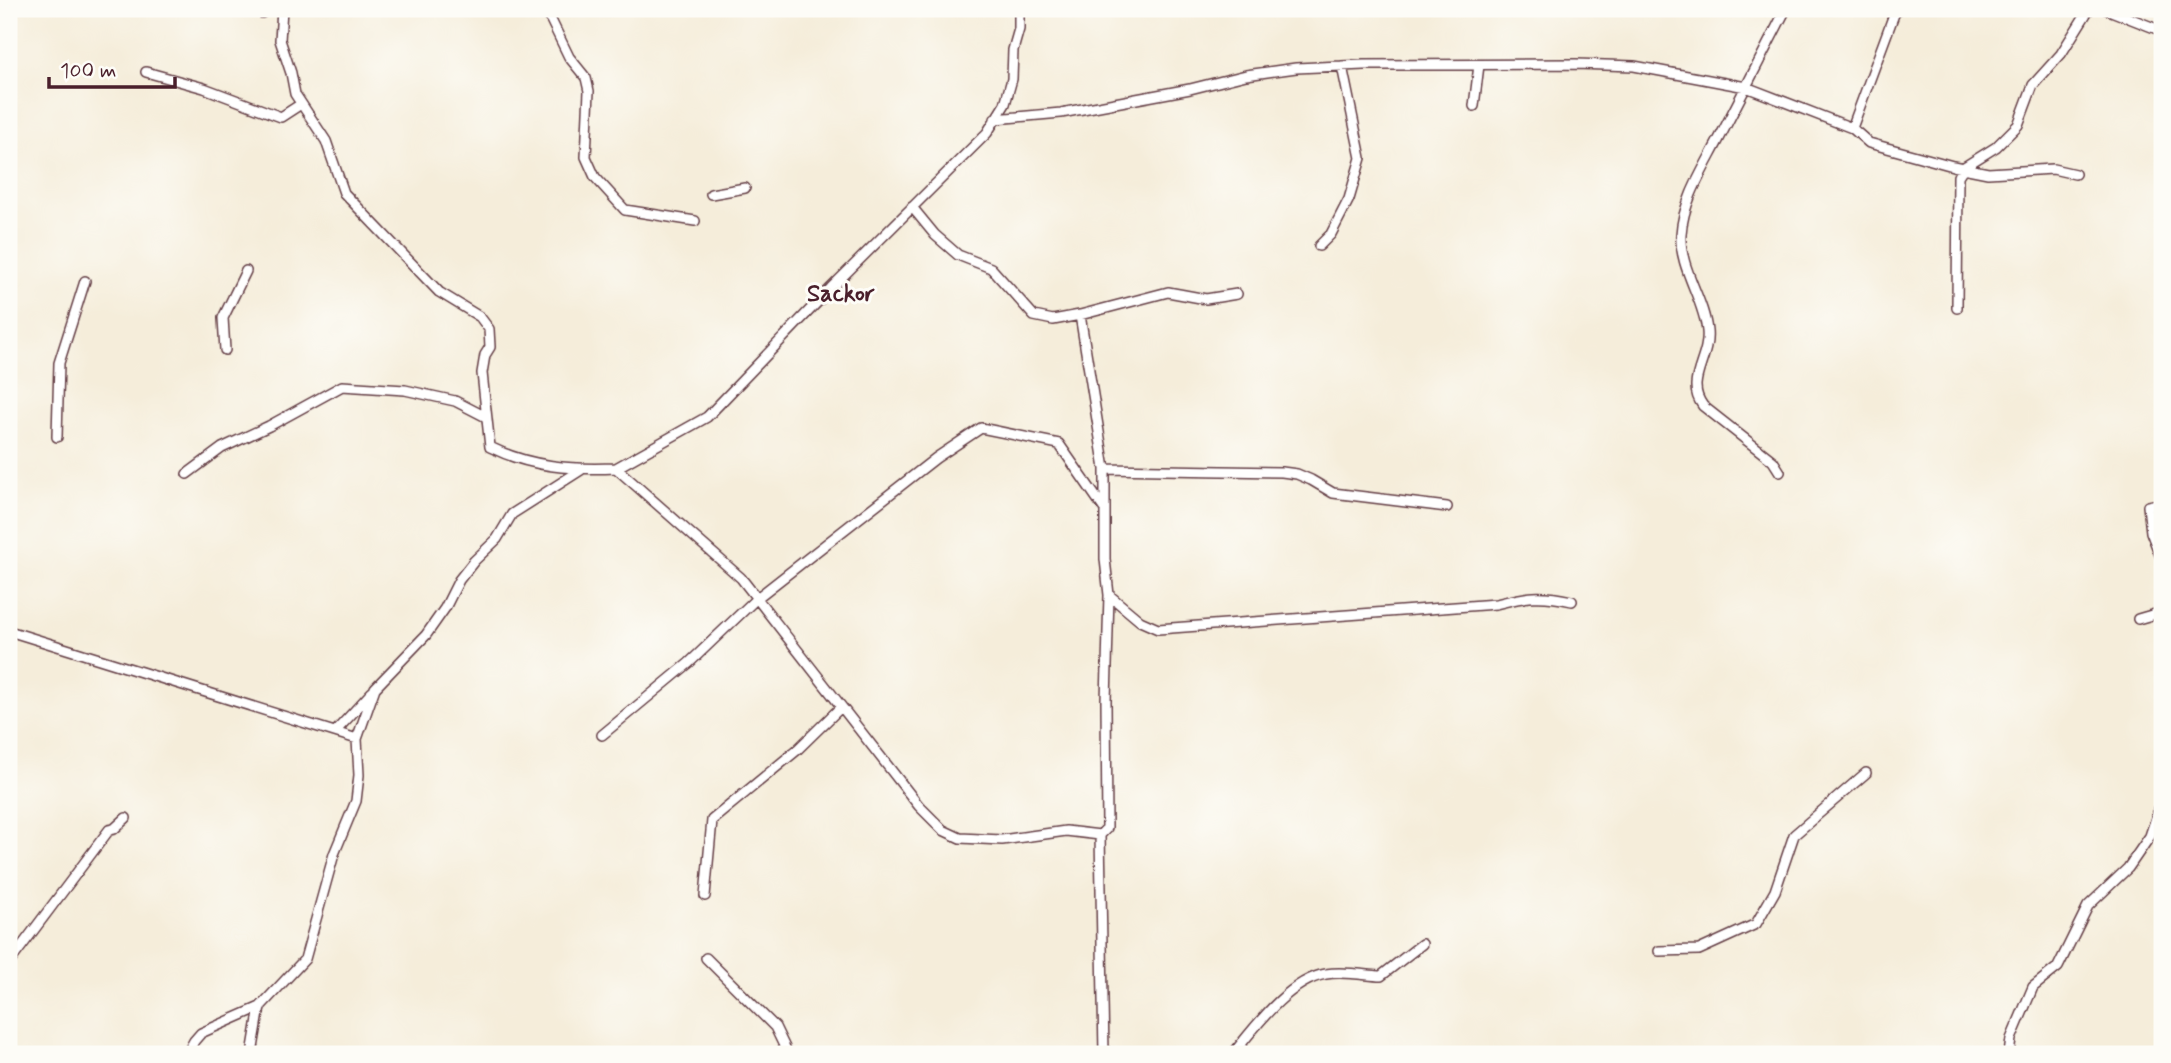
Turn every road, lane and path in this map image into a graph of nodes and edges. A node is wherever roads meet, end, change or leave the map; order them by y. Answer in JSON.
{"nodes":[{"id":1,"x":282,"y":9,"type":"edge"},
{"id":2,"x":542,"y":9,"type":"edge"},
{"id":3,"x":923,"y":9,"type":"edge"},
{"id":4,"x":960,"y":9,"type":"edge"},
{"id":5,"x":1019,"y":9,"type":"edge"},
{"id":6,"x":1786,"y":9,"type":"edge"},
{"id":7,"x":1896,"y":9,"type":"edge"},
{"id":8,"x":2089,"y":9,"type":"edge"},
{"id":9,"x":2106,"y":9,"type":"edge"},
{"id":10,"x":2162,"y":31,"type":"edge"},
{"id":11,"x":1479,"y":65,"type":"junction"},
{"id":12,"x":1342,"y":66,"type":"junction"},
{"id":13,"x":146,"y":72,"type":"dead end"},
{"id":14,"x":1746,"y":87,"type":"junction"},
{"id":15,"x":301,"y":104,"type":"junction"},
{"id":16,"x":1474,"y":106,"type":"dead end"},
{"id":17,"x":995,"y":120,"type":"junction"},
{"id":18,"x":1852,"y":128,"type":"junction"},
{"id":19,"x":1964,"y":167,"type":"junction"},
{"id":20,"x":2075,"y":174,"type":"dead end"},
{"id":21,"x":745,"y":188,"type":"dead end"},
{"id":22,"x":711,"y":194,"type":"dead end"},
{"id":23,"x":912,"y":207,"type":"junction"},
{"id":24,"x":695,"y":221,"type":"dead end"},
{"id":25,"x":1319,"y":246,"type":"dead end"},
{"id":26,"x":246,"y":271,"type":"dead end"},
{"id":27,"x":86,"y":281,"type":"dead end"},
{"id":28,"x":1237,"y":294,"type":"dead end"},
{"id":29,"x":1957,"y":308,"type":"dead end"},
{"id":30,"x":1080,"y":315,"type":"junction"},
{"id":31,"x":225,"y":350,"type":"dead end"},
{"id":32,"x":486,"y":417,"type":"junction"},
{"id":33,"x":57,"y":437,"type":"dead end"},
{"id":34,"x":617,"y":468,"type":"junction"},
{"id":35,"x":581,"y":470,"type":"junction"},
{"id":36,"x":1105,"y":470,"type":"junction"},
{"id":37,"x":1780,"y":472,"type":"dead end"},
{"id":38,"x":187,"y":474,"type":"dead end"},
{"id":39,"x":2162,"y":503,"type":"edge"},
{"id":40,"x":1447,"y":507,"type":"dead end"},
{"id":41,"x":1105,"y":512,"type":"junction"},
{"id":42,"x":2162,"y":560,"type":"edge"},
{"id":43,"x":1109,"y":595,"type":"junction"},
{"id":44,"x":757,"y":598,"type":"junction"},
{"id":45,"x":1572,"y":601,"type":"dead end"},
{"id":46,"x":2162,"y":612,"type":"edge"},
{"id":47,"x":2138,"y":619,"type":"dead end"},
{"id":48,"x":9,"y":631,"type":"edge"},
{"id":49,"x":375,"y":688,"type":"junction"},
{"id":50,"x":840,"y":708,"type":"junction"},
{"id":51,"x":335,"y":732,"type":"junction"},
{"id":52,"x":602,"y":734,"type":"dead end"},
{"id":53,"x":357,"y":739,"type":"junction"},
{"id":54,"x":1866,"y":772,"type":"dead end"},
{"id":55,"x":2162,"y":800,"type":"edge"},
{"id":56,"x":126,"y":818,"type":"dead end"},
{"id":57,"x":1100,"y":835,"type":"junction"},
{"id":58,"x":705,"y":896,"type":"dead end"},
{"id":59,"x":1422,"y":944,"type":"dead end"},
{"id":60,"x":1659,"y":951,"type":"dead end"},
{"id":61,"x":706,"y":958,"type":"dead end"},
{"id":62,"x":9,"y":963,"type":"edge"},
{"id":63,"x":260,"y":1007,"type":"junction"},
{"id":64,"x":187,"y":1054,"type":"edge"},
{"id":65,"x":252,"y":1054,"type":"edge"},
{"id":66,"x":788,"y":1054,"type":"edge"},
{"id":67,"x":1104,"y":1054,"type":"edge"},
{"id":68,"x":1233,"y":1054,"type":"edge"},
{"id":69,"x":2009,"y":1054,"type":"edge"}],
"edges":[{"from":1,"to":15,"type":"street"},
{"from":2,"to":24,"type":"street"},
{"from":3,"to":4,"type":"street"},
{"from":5,"to":17,"type":"street"},
{"from":6,"to":14,"type":"street"},
{"from":7,"to":18,"type":"street"},
{"from":8,"to":19,"type":"street"},
{"from":9,"to":10,"type":"street"},
{"from":11,"to":12,"type":"street"},
{"from":11,"to":14,"type":"street"},
{"from":11,"to":16,"type":"street"},
{"from":12,"to":17,"type":"street"},
{"from":12,"to":25,"type":"street"},
{"from":13,"to":15,"type":"street"},
{"from":14,"to":18,"type":"street"},
{"from":14,"to":37,"type":"street"},
{"from":15,"to":32,"type":"street"},
{"from":17,"to":23,"type":"street"},
{"from":18,"to":19,"type":"street"},
{"from":19,"to":20,"type":"street"},
{"from":19,"to":29,"type":"street"},
{"from":21,"to":22,"type":"street"},
{"from":23,"to":30,"type":"street"},
{"from":23,"to":34,"type":"street"},
{"from":26,"to":31,"type":"street"},
{"from":27,"to":33,"type":"street"},
{"from":28,"to":30,"type":"street"},
{"from":30,"to":36,"type":"street"},
{"from":32,"to":35,"type":"street"},
{"from":32,"to":38,"type":"street"},
{"from":34,"to":35,"type":"street"},
{"from":34,"to":44,"type":"street"},
{"from":35,"to":49,"type":"street"},
{"from":36,"to":40,"type":"street"},
{"from":36,"to":41,"type":"street"},
{"from":39,"to":42,"type":"street"},
{"from":41,"to":43,"type":"street"},
{"from":41,"to":44,"type":"street"},
{"from":43,"to":45,"type":"street"},
{"from":43,"to":57,"type":"street"},
{"from":44,"to":50,"type":"street"},
{"from":44,"to":52,"type":"street"},
{"from":46,"to":47,"type":"street"},
{"from":48,"to":51,"type":"street"},
{"from":49,"to":51,"type":"street"},
{"from":49,"to":53,"type":"street"},
{"from":50,"to":57,"type":"street"},
{"from":50,"to":58,"type":"street"},
{"from":51,"to":53,"type":"street"},
{"from":53,"to":63,"type":"street"},
{"from":54,"to":60,"type":"street"},
{"from":55,"to":69,"type":"street"},
{"from":56,"to":62,"type":"street"},
{"from":57,"to":67,"type":"street"},
{"from":59,"to":68,"type":"street"},
{"from":61,"to":66,"type":"street"},
{"from":63,"to":64,"type":"street"},
{"from":63,"to":65,"type":"street"}]}
